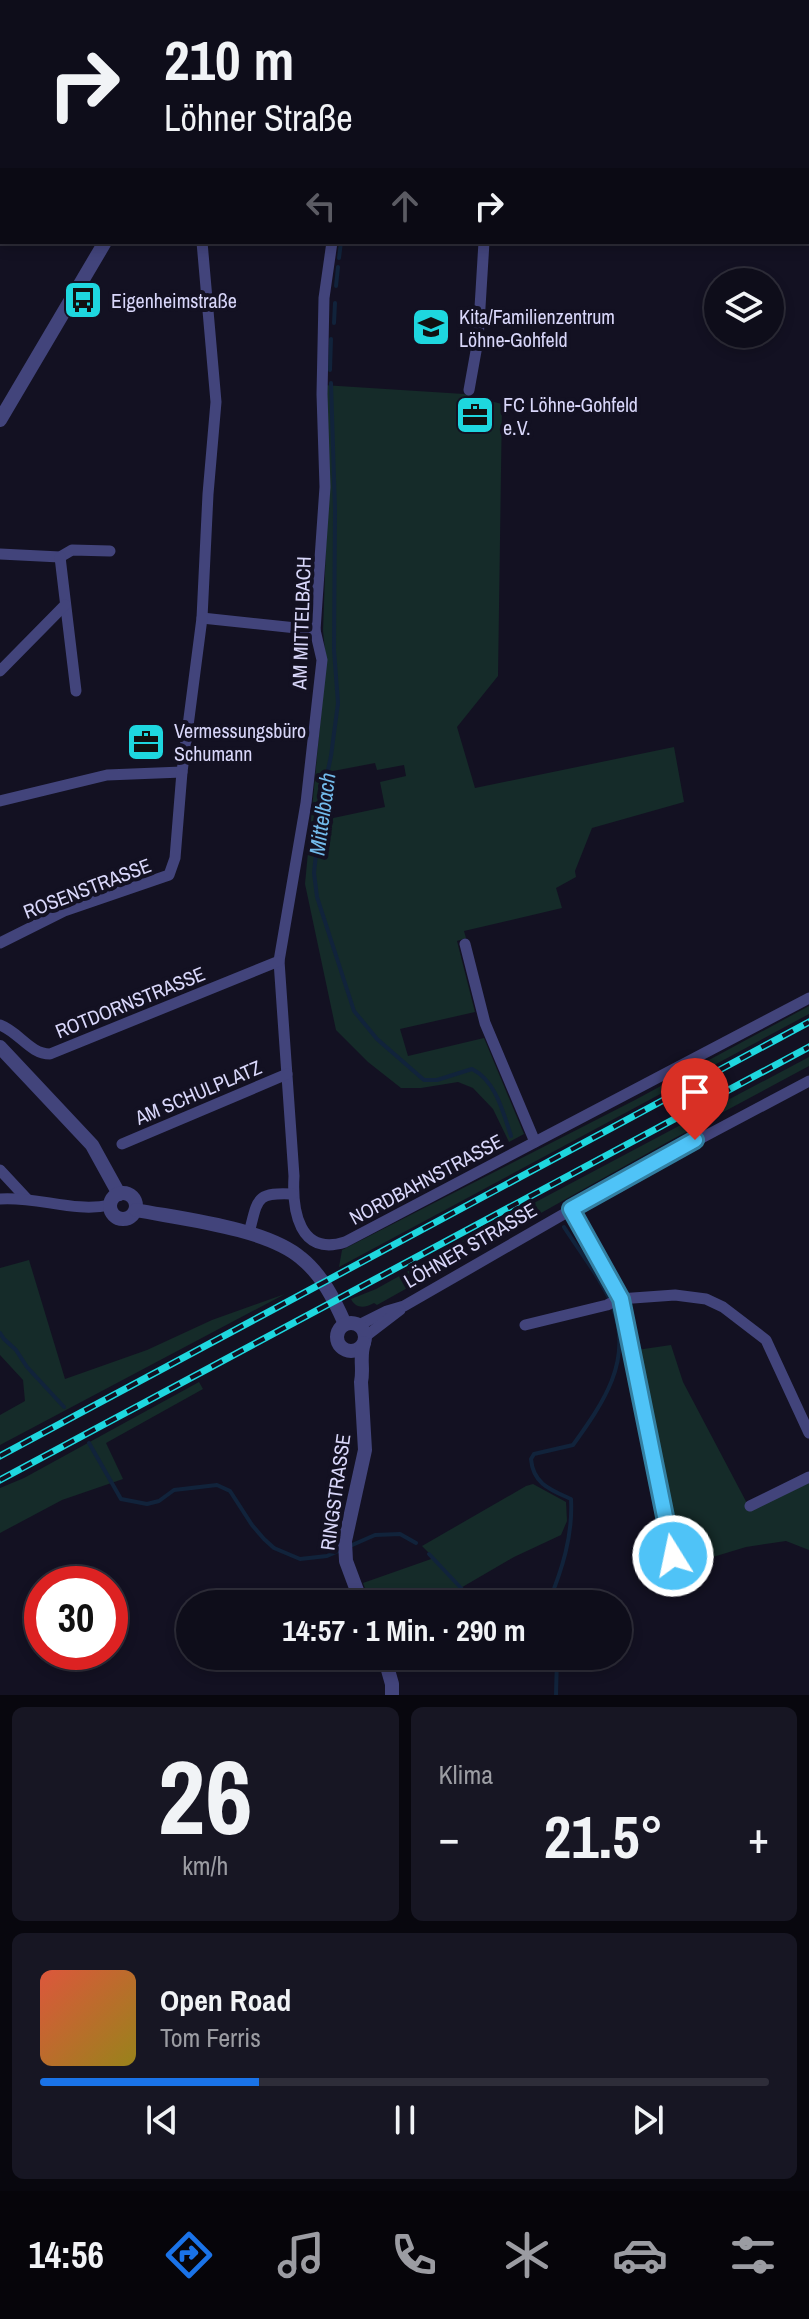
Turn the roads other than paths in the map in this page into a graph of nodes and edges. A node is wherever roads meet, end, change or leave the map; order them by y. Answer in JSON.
{"nodes":[{"id":1,"x":104,"y":244,"type":"edge"},
{"id":2,"x":202,"y":244,"type":"edge"},
{"id":3,"x":332,"y":244,"type":"edge"},
{"id":4,"x":484,"y":244,"type":"edge"},
{"id":5,"x":469,"y":390,"type":"dead end"},
{"id":6,"x":0,"y":420,"type":"edge"},
{"id":7,"x":110,"y":551,"type":"dead end"},
{"id":8,"x":0,"y":554,"type":"edge"},
{"id":9,"x":60,"y":557,"type":"junction"},
{"id":10,"x":65,"y":605,"type":"junction"},
{"id":11,"x":202,"y":618,"type":"junction"},
{"id":12,"x":315,"y":630,"type":"junction"},
{"id":13,"x":0,"y":671,"type":"edge"},
{"id":14,"x":76,"y":691,"type":"dead end"},
{"id":15,"x":182,"y":772,"type":"junction"},
{"id":16,"x":0,"y":801,"type":"edge"},
{"id":17,"x":0,"y":943,"type":"edge"},
{"id":18,"x":465,"y":944,"type":"dead end"},
{"id":19,"x":279,"y":961,"type":"junction"},
{"id":20,"x":809,"y":998,"type":"edge"},
{"id":21,"x":0,"y":1025,"type":"edge"},
{"id":22,"x":0,"y":1047,"type":"edge"},
{"id":23,"x":287,"y":1074,"type":"junction"},
{"id":24,"x":809,"y":1081,"type":"edge"},
{"id":25,"x":535,"y":1142,"type":"junction"},
{"id":26,"x":122,"y":1144,"type":"dead end"},
{"id":27,"x":0,"y":1170,"type":"edge"},
{"id":28,"x":293,"y":1194,"type":"junction"},
{"id":29,"x":0,"y":1199,"type":"edge"},
{"id":30,"x":27,"y":1199,"type":"junction"},
{"id":31,"x":115,"y":1199,"type":"junction"},
{"id":32,"x":571,"y":1209,"type":"junction"},
{"id":33,"x":136,"y":1210,"type":"junction"},
{"id":34,"x":249,"y":1233,"type":"junction"},
{"id":35,"x":620,"y":1299,"type":"junction"},
{"id":36,"x":525,"y":1325,"type":"dead end"},
{"id":37,"x":358,"y":1332,"type":"junction"},
{"id":38,"x":343,"y":1348,"type":"junction"},
{"id":39,"x":361,"y":1382,"type":"junction"},
{"id":40,"x":809,"y":1433,"type":"edge"},
{"id":41,"x":809,"y":1477,"type":"edge"},
{"id":42,"x":750,"y":1506,"type":"dead end"},
{"id":43,"x":671,"y":1573,"type":"dead end"},
{"id":44,"x":357,"y":1590,"type":"edge"},
{"id":45,"x":388,"y":1670,"type":"edge"},
{"id":46,"x":392,"y":1695,"type":"edge"}],
"edges":[{"from":1,"to":6,"type":"street"},
{"from":2,"to":11,"type":"street","name":"ROSENSTRASSE"},
{"from":3,"to":12,"type":"street","name":"AM MITTELBACH"},
{"from":4,"to":5,"type":"street"},
{"from":7,"to":9,"type":"street"},
{"from":8,"to":9,"type":"street"},
{"from":9,"to":10,"type":"street"},
{"from":10,"to":13,"type":"street"},
{"from":10,"to":14,"type":"street"},
{"from":11,"to":12,"type":"street"},
{"from":11,"to":15,"type":"street","name":"ROSENSTRASSE"},
{"from":12,"to":19,"type":"street","name":"AM MITTELBACH"},
{"from":15,"to":16,"type":"street"},
{"from":15,"to":17,"type":"street","name":"ROSENSTRASSE"},
{"from":18,"to":25,"type":"street","name":"NORDBAHNSTRASSE"},
{"from":19,"to":21,"type":"street","name":"ROTDORNSTRASSE"},
{"from":19,"to":23,"type":"street","name":"AM MITTELBACH"},
{"from":20,"to":25,"type":"street","name":"NORDBAHNSTRASSE"},
{"from":22,"to":31,"type":"street"},
{"from":23,"to":26,"type":"street","name":"AM SCHULPLATZ"},
{"from":23,"to":28,"type":"street","name":"AM MITTELBACH"},
{"from":24,"to":32,"type":"street","name":"LÖHNER STRASSE"},
{"from":25,"to":28,"type":"street","name":"NORDBAHNSTRASSE"},
{"from":27,"to":30,"type":"street"},
{"from":28,"to":34,"type":"street"},
{"from":29,"to":30,"type":"street"},
{"from":30,"to":31,"type":"street"},
{"from":31,"to":33,"type":"street"},
{"from":31,"to":33,"type":"street"},
{"from":32,"to":35,"type":"street"},
{"from":32,"to":37,"type":"street","name":"LÖHNER STRASSE"},
{"from":33,"to":34,"type":"street"},
{"from":34,"to":37,"type":"street"},
{"from":35,"to":36,"type":"street"},
{"from":35,"to":40,"type":"street"},
{"from":35,"to":43,"type":"street"},
{"from":37,"to":38,"type":"street"},
{"from":37,"to":38,"type":"street"},
{"from":37,"to":39,"type":"street","name":"RINGSTRASSE"},
{"from":38,"to":39,"type":"street","name":"RINGSTRASSE"},
{"from":39,"to":44,"type":"street","name":"RINGSTRASSE"},
{"from":41,"to":42,"type":"street"},
{"from":45,"to":46,"type":"street"}]}
